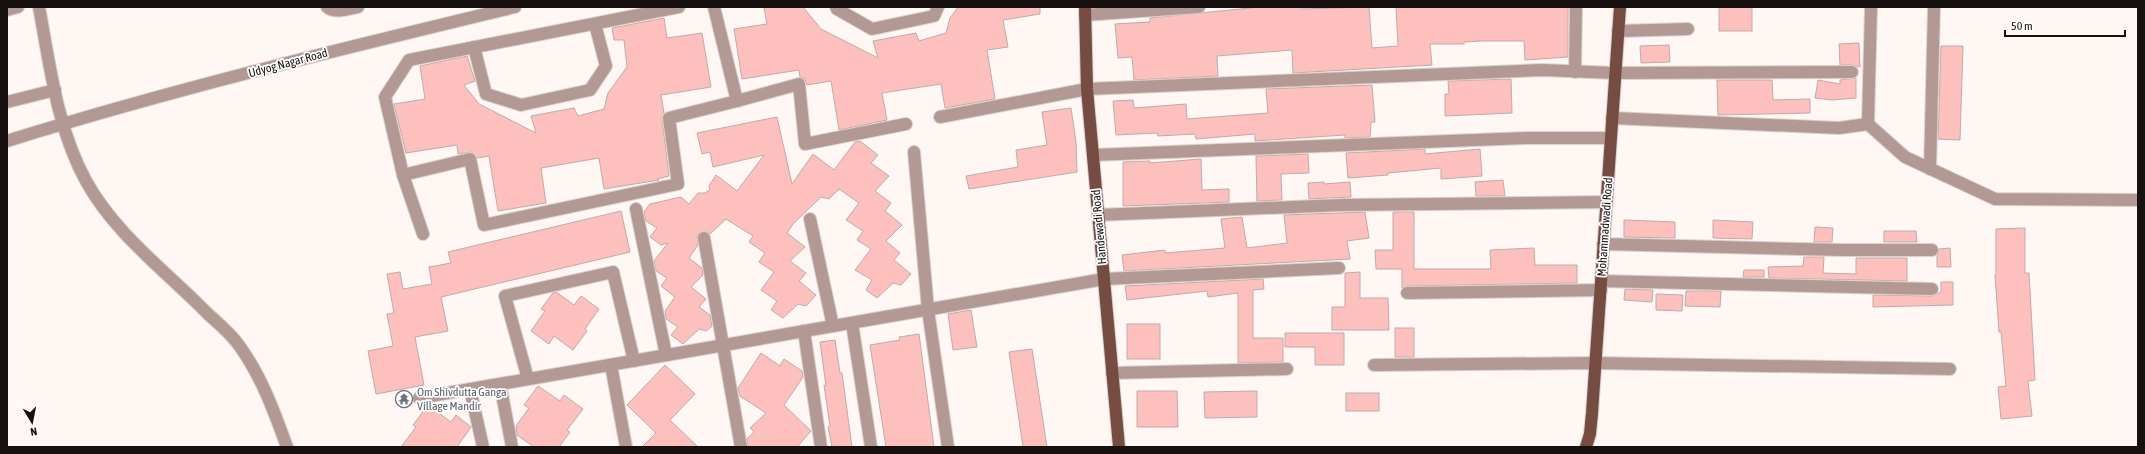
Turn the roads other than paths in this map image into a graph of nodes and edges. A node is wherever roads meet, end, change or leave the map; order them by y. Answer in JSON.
{"nodes":[{"id":1,"x":18,"y":7,"type":"edge"},
{"id":2,"x":39,"y":7,"type":"edge"},
{"id":3,"x":326,"y":7,"type":"edge"},
{"id":4,"x":358,"y":7,"type":"edge"},
{"id":5,"x":514,"y":7,"type":"edge"},
{"id":6,"x":679,"y":7,"type":"edge"},
{"id":7,"x":714,"y":7,"type":"edge"},
{"id":8,"x":836,"y":7,"type":"edge"},
{"id":9,"x":938,"y":7,"type":"edge"},
{"id":10,"x":1199,"y":7,"type":"edge"},
{"id":11,"x":1576,"y":7,"type":"edge"},
{"id":12,"x":1620,"y":7,"type":"edge"},
{"id":13,"x":1871,"y":7,"type":"edge"},
{"id":14,"x":1934,"y":7,"type":"edge"},
{"id":15,"x":7,"y":10,"type":"edge"},
{"id":16,"x":1085,"y":11,"type":"edge"},
{"id":17,"x":595,"y":24,"type":"junction"},
{"id":18,"x":1688,"y":29,"type":"dead end"},
{"id":19,"x":1618,"y":31,"type":"junction"},
{"id":20,"x":474,"y":47,"type":"junction"},
{"id":21,"x":1576,"y":72,"type":"junction"},
{"id":22,"x":1852,"y":72,"type":"dead end"},
{"id":23,"x":1615,"y":73,"type":"junction"},
{"id":24,"x":1087,"y":89,"type":"junction"},
{"id":25,"x":55,"y":90,"type":"junction"},
{"id":26,"x":737,"y":101,"type":"junction"},
{"id":27,"x":7,"y":102,"type":"edge"},
{"id":28,"x":940,"y":117,"type":"dead end"},
{"id":29,"x":1612,"y":118,"type":"junction"},
{"id":30,"x":63,"y":124,"type":"junction"},
{"id":31,"x":906,"y":124,"type":"dead end"},
{"id":32,"x":1868,"y":124,"type":"junction"},
{"id":33,"x":1611,"y":138,"type":"junction"},
{"id":34,"x":7,"y":141,"type":"edge"},
{"id":35,"x":914,"y":152,"type":"dead end"},
{"id":36,"x":1093,"y":155,"type":"junction"},
{"id":37,"x":1930,"y":169,"type":"junction"},
{"id":38,"x":403,"y":175,"type":"junction"},
{"id":39,"x":2138,"y":200,"type":"edge"},
{"id":40,"x":1606,"y":202,"type":"junction"},
{"id":41,"x":636,"y":209,"type":"dead end"},
{"id":42,"x":1098,"y":215,"type":"junction"},
{"id":43,"x":810,"y":220,"type":"dead end"},
{"id":44,"x":423,"y":234,"type":"dead end"},
{"id":45,"x":704,"y":238,"type":"dead end"},
{"id":46,"x":1603,"y":244,"type":"junction"},
{"id":47,"x":1932,"y":250,"type":"dead end"},
{"id":48,"x":1339,"y":268,"type":"dead end"},
{"id":49,"x":1104,"y":279,"type":"junction"},
{"id":50,"x":1601,"y":286,"type":"junction"},
{"id":51,"x":1932,"y":289,"type":"dead end"},
{"id":52,"x":1407,"y":293,"type":"dead end"},
{"id":53,"x":928,"y":310,"type":"junction"},
{"id":54,"x":852,"y":323,"type":"junction"},
{"id":55,"x":833,"y":326,"type":"junction"},
{"id":56,"x":804,"y":332,"type":"junction"},
{"id":57,"x":724,"y":345,"type":"junction"},
{"id":58,"x":666,"y":355,"type":"junction"},
{"id":59,"x":634,"y":361,"type":"junction"},
{"id":60,"x":1595,"y":363,"type":"junction"},
{"id":61,"x":611,"y":365,"type":"junction"},
{"id":62,"x":1374,"y":365,"type":"dead end"},
{"id":63,"x":1950,"y":369,"type":"dead end"},
{"id":64,"x":1288,"y":370,"type":"dead end"},
{"id":65,"x":1112,"y":373,"type":"junction"},
{"id":66,"x":528,"y":379,"type":"junction"},
{"id":67,"x":500,"y":384,"type":"junction"},
{"id":68,"x":470,"y":389,"type":"junction"},
{"id":69,"x":419,"y":398,"type":"dead end"},
{"id":70,"x":287,"y":447,"type":"edge"},
{"id":71,"x":483,"y":447,"type":"edge"},
{"id":72,"x":512,"y":447,"type":"edge"},
{"id":73,"x":626,"y":447,"type":"edge"},
{"id":74,"x":741,"y":447,"type":"edge"},
{"id":75,"x":821,"y":447,"type":"edge"},
{"id":76,"x":871,"y":447,"type":"edge"},
{"id":77,"x":948,"y":447,"type":"edge"},
{"id":78,"x":1119,"y":447,"type":"edge"},
{"id":79,"x":1586,"y":447,"type":"edge"}],
"edges":[{"from":1,"to":15,"type":"street"},
{"from":2,"to":25,"type":"street"},
{"from":3,"to":4,"type":"street"},
{"from":5,"to":30,"type":"street","name":"Udyog Nagar Road"},
{"from":6,"to":17,"type":"street"},
{"from":7,"to":26,"type":"street"},
{"from":8,"to":9,"type":"street"},
{"from":10,"to":16,"type":"street"},
{"from":11,"to":21,"type":"street"},
{"from":12,"to":19,"type":"main road","name":"Mohammadwadi Road"},
{"from":13,"to":32,"type":"street"},
{"from":14,"to":37,"type":"street"},
{"from":16,"to":24,"type":"main road","name":"Handewadi Road"},
{"from":17,"to":20,"type":"street"},
{"from":17,"to":20,"type":"street"},
{"from":18,"to":19,"type":"street"},
{"from":19,"to":23,"type":"main road","name":"Mohammadwadi Road"},
{"from":20,"to":38,"type":"street"},
{"from":21,"to":23,"type":"street"},
{"from":21,"to":24,"type":"street"},
{"from":22,"to":23,"type":"street"},
{"from":23,"to":29,"type":"main road","name":"Mohammadwadi Road"},
{"from":24,"to":28,"type":"street"},
{"from":24,"to":36,"type":"main road","name":"Handewadi Road"},
{"from":25,"to":27,"type":"street"},
{"from":25,"to":30,"type":"street"},
{"from":26,"to":31,"type":"street"},
{"from":26,"to":38,"type":"street"},
{"from":29,"to":32,"type":"street"},
{"from":29,"to":33,"type":"main road","name":"Mohammadwadi Road"},
{"from":30,"to":34,"type":"street","name":"Udyog Nagar Road"},
{"from":30,"to":70,"type":"street"},
{"from":32,"to":37,"type":"street"},
{"from":33,"to":36,"type":"street"},
{"from":33,"to":40,"type":"main road","name":"Mohammadwadi Road"},
{"from":35,"to":53,"type":"street"},
{"from":36,"to":42,"type":"main road","name":"Handewadi Road"},
{"from":37,"to":39,"type":"street"},
{"from":38,"to":44,"type":"street"},
{"from":40,"to":42,"type":"street"},
{"from":40,"to":46,"type":"main road","name":"Mohammadwadi Road"},
{"from":41,"to":58,"type":"street"},
{"from":42,"to":49,"type":"main road","name":"Handewadi Road"},
{"from":43,"to":55,"type":"street"},
{"from":45,"to":57,"type":"street"},
{"from":46,"to":47,"type":"street"},
{"from":46,"to":50,"type":"main road","name":"Mohammadwadi Road"},
{"from":48,"to":49,"type":"street"},
{"from":49,"to":53,"type":"street"},
{"from":49,"to":65,"type":"main road","name":"Handewadi Road"},
{"from":50,"to":51,"type":"street"},
{"from":50,"to":52,"type":"street"},
{"from":50,"to":60,"type":"main road","name":"Mohammadwadi Road"},
{"from":53,"to":54,"type":"street"},
{"from":53,"to":77,"type":"street"},
{"from":54,"to":55,"type":"street"},
{"from":54,"to":76,"type":"street"},
{"from":55,"to":56,"type":"street"},
{"from":56,"to":57,"type":"street"},
{"from":56,"to":75,"type":"street"},
{"from":57,"to":58,"type":"street"},
{"from":57,"to":74,"type":"street"},
{"from":58,"to":59,"type":"street"},
{"from":59,"to":61,"type":"street"},
{"from":59,"to":66,"type":"street"},
{"from":60,"to":62,"type":"street"},
{"from":60,"to":63,"type":"street"},
{"from":60,"to":79,"type":"main road","name":"Mohammadwadi Road"},
{"from":61,"to":66,"type":"street"},
{"from":61,"to":73,"type":"street"},
{"from":64,"to":65,"type":"street"},
{"from":65,"to":78,"type":"main road","name":"Handewadi Road"},
{"from":66,"to":67,"type":"street"},
{"from":67,"to":68,"type":"street"},
{"from":67,"to":72,"type":"street"},
{"from":68,"to":69,"type":"street"},
{"from":68,"to":71,"type":"street"}]}
